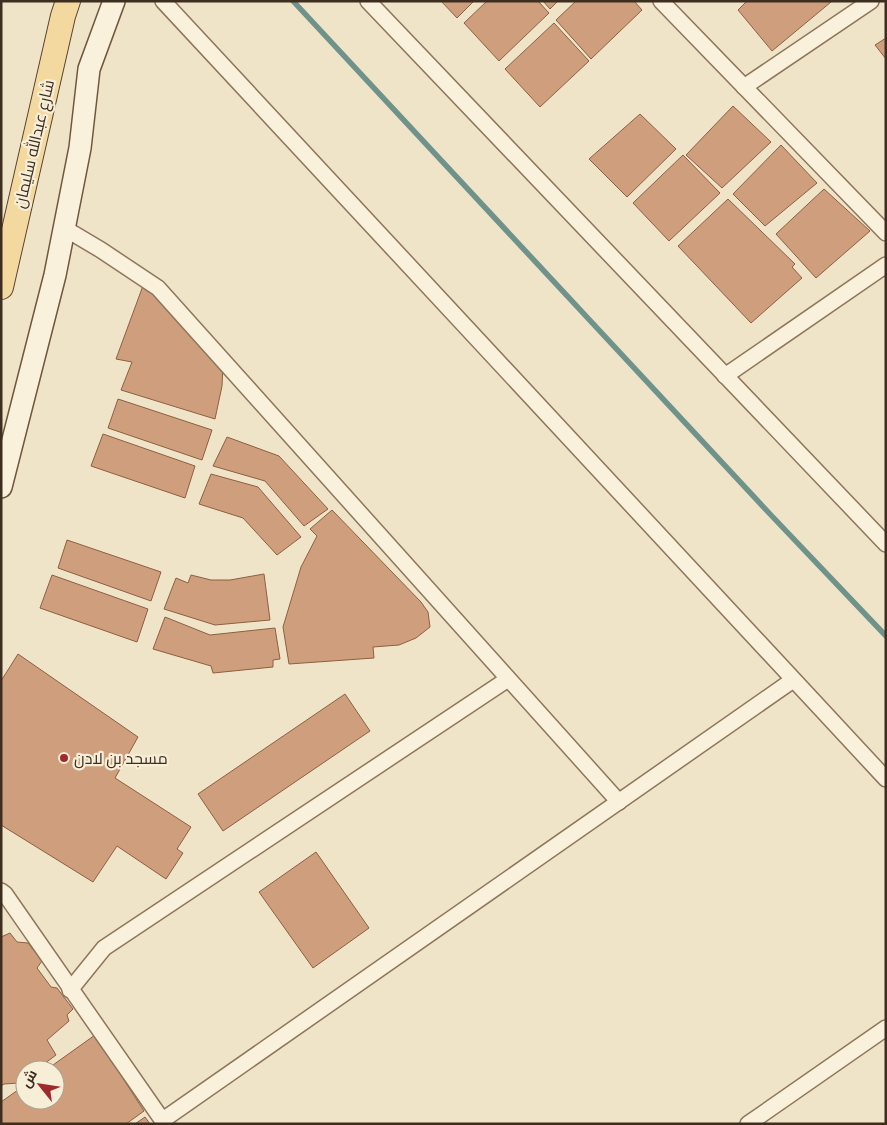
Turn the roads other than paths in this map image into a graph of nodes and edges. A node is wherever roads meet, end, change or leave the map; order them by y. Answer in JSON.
{"nodes":[{"id":1,"x":68,"y":1,"type":"edge"},
{"id":2,"x":114,"y":1,"type":"edge"},
{"id":3,"x":163,"y":1,"type":"edge"},
{"id":4,"x":368,"y":1,"type":"edge"},
{"id":5,"x":661,"y":1,"type":"edge"},
{"id":6,"x":871,"y":1,"type":"edge"},
{"id":7,"x":744,"y":87,"type":"junction"},
{"id":8,"x":64,"y":228,"type":"junction"},
{"id":9,"x":886,"y":233,"type":"edge"},
{"id":10,"x":886,"y":266,"type":"edge"},
{"id":11,"x":1,"y":287,"type":"edge"},
{"id":12,"x":725,"y":376,"type":"junction"},
{"id":13,"x":1,"y":487,"type":"edge"},
{"id":14,"x":886,"y":544,"type":"edge"},
{"id":15,"x":508,"y":679,"type":"junction"},
{"id":16,"x":794,"y":680,"type":"junction"},
{"id":17,"x":886,"y":779,"type":"edge"},
{"id":18,"x":619,"y":802,"type":"junction"},
{"id":19,"x":1,"y":892,"type":"edge"},
{"id":20,"x":70,"y":990,"type":"junction"},
{"id":21,"x":886,"y":1028,"type":"edge"},
{"id":22,"x":164,"y":1122,"type":"edge"},
{"id":23,"x":748,"y":1124,"type":"edge"}],
"edges":[{"from":1,"to":11,"type":"main road","name":"شارع عبدالله سليمان"},
{"from":2,"to":8,"type":"main road"},
{"from":3,"to":16,"type":"street"},
{"from":4,"to":12,"type":"street"},
{"from":5,"to":7,"type":"street"},
{"from":6,"to":7,"type":"street"},
{"from":7,"to":9,"type":"street"},
{"from":8,"to":13,"type":"main road"},
{"from":8,"to":15,"type":"street"},
{"from":10,"to":12,"type":"street"},
{"from":12,"to":14,"type":"street"},
{"from":15,"to":18,"type":"street"},
{"from":15,"to":20,"type":"street"},
{"from":16,"to":17,"type":"street"},
{"from":16,"to":18,"type":"street"},
{"from":18,"to":22,"type":"street"},
{"from":19,"to":20,"type":"street"},
{"from":20,"to":22,"type":"street"},
{"from":21,"to":23,"type":"street"}]}
